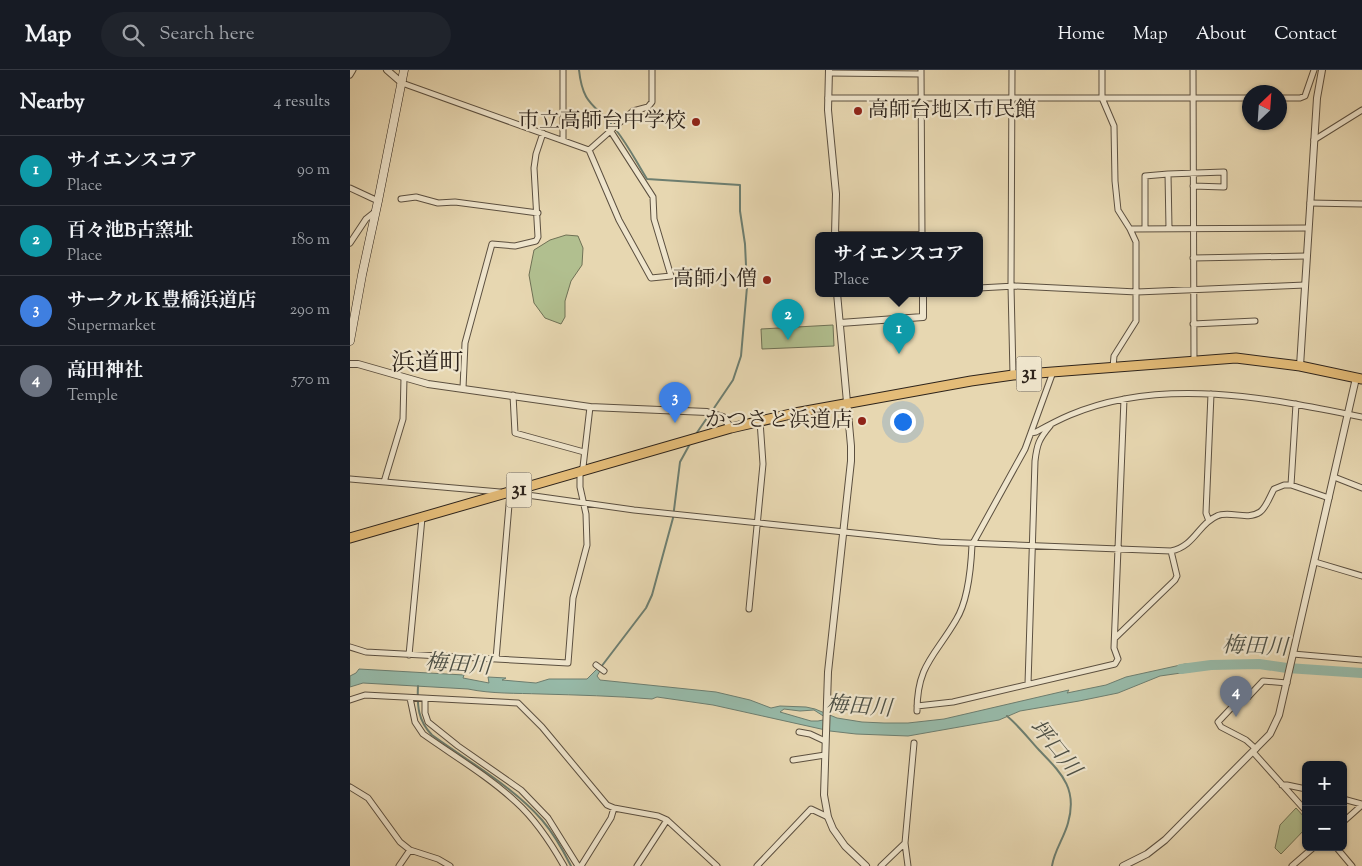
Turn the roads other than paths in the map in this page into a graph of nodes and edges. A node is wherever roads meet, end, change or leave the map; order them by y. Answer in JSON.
{"nodes":[{"id":1,"x":353,"y":70,"type":"edge"},
{"id":2,"x":387,"y":70,"type":"edge"},
{"id":3,"x":404,"y":70,"type":"edge"},
{"id":4,"x":562,"y":70,"type":"edge"},
{"id":5,"x":652,"y":70,"type":"edge"},
{"id":6,"x":1012,"y":70,"type":"edge"},
{"id":7,"x":1102,"y":70,"type":"edge"},
{"id":8,"x":1192,"y":70,"type":"edge"},
{"id":9,"x":1314,"y":70,"type":"edge"},
{"id":10,"x":1322,"y":70,"type":"edge"},
{"id":11,"x":829,"y":72,"type":"edge"},
{"id":12,"x":921,"y":72,"type":"edge"},
{"id":13,"x":350,"y":75,"type":"edge"},
{"id":14,"x":402,"y":83,"type":"junction"},
{"id":15,"x":1012,"y":97,"type":"junction"},
{"id":16,"x":1193,"y":97,"type":"junction"},
{"id":17,"x":828,"y":98,"type":"junction"},
{"id":18,"x":1102,"y":98,"type":"junction"},
{"id":19,"x":1242,"y":98,"type":"edge"},
{"id":20,"x":1287,"y":98,"type":"edge"},
{"id":21,"x":922,"y":99,"type":"junction"},
{"id":22,"x":1362,"y":110,"type":"edge"},
{"id":23,"x":610,"y":130,"type":"junction"},
{"id":24,"x":543,"y":133,"type":"junction"},
{"id":25,"x":563,"y":140,"type":"junction"},
{"id":26,"x":1314,"y":140,"type":"junction"},
{"id":27,"x":589,"y":150,"type":"junction"},
{"id":28,"x":1193,"y":173,"type":"junction"},
{"id":29,"x":1168,"y":174,"type":"junction"},
{"id":30,"x":1193,"y":186,"type":"junction"},
{"id":31,"x":350,"y":188,"type":"edge"},
{"id":32,"x":401,"y":199,"type":"dead end"},
{"id":33,"x":378,"y":201,"type":"junction"},
{"id":34,"x":1310,"y":203,"type":"junction"},
{"id":35,"x":1362,"y":204,"type":"edge"},
{"id":36,"x":376,"y":211,"type":"junction"},
{"id":37,"x":538,"y":213,"type":"junction"},
{"id":38,"x":1145,"y":228,"type":"junction"},
{"id":39,"x":1169,"y":228,"type":"junction"},
{"id":40,"x":1192,"y":228,"type":"junction"},
{"id":41,"x":1308,"y":228,"type":"junction"},
{"id":42,"x":1130,"y":229,"type":"junction"},
{"id":43,"x":835,"y":232,"type":"edge"},
{"id":44,"x":922,"y":232,"type":"edge"},
{"id":45,"x":350,"y":243,"type":"edge"},
{"id":46,"x":1306,"y":256,"type":"junction"},
{"id":47,"x":1192,"y":258,"type":"junction"},
{"id":48,"x":1011,"y":286,"type":"junction"},
{"id":49,"x":1305,"y":286,"type":"junction"},
{"id":50,"x":983,"y":288,"type":"edge"},
{"id":51,"x":1193,"y":290,"type":"junction"},
{"id":52,"x":1137,"y":292,"type":"junction"},
{"id":53,"x":837,"y":297,"type":"edge"},
{"id":54,"x":924,"y":297,"type":"edge"},
{"id":55,"x":1255,"y":321,"type":"dead end"},
{"id":56,"x":840,"y":323,"type":"junction"},
{"id":57,"x":1193,"y":324,"type":"junction"},
{"id":58,"x":350,"y":341,"type":"edge"},
{"id":59,"x":1194,"y":362,"type":"junction"},
{"id":60,"x":350,"y":364,"type":"edge"},
{"id":61,"x":1300,"y":366,"type":"junction"},
{"id":62,"x":1113,"y":367,"type":"junction"},
{"id":63,"x":1053,"y":372,"type":"junction"},
{"id":64,"x":1013,"y":375,"type":"junction"},
{"id":65,"x":404,"y":378,"type":"junction"},
{"id":66,"x":1359,"y":379,"type":"edge"},
{"id":67,"x":463,"y":388,"type":"junction"},
{"id":68,"x":1210,"y":394,"type":"junction"},
{"id":69,"x":512,"y":395,"type":"junction"},
{"id":70,"x":1124,"y":399,"type":"junction"},
{"id":71,"x":847,"y":404,"type":"junction"},
{"id":72,"x":1296,"y":404,"type":"junction"},
{"id":73,"x":590,"y":407,"type":"junction"},
{"id":74,"x":1348,"y":414,"type":"junction"},
{"id":75,"x":1362,"y":417,"type":"edge"},
{"id":76,"x":760,"y":421,"type":"junction"},
{"id":77,"x":1052,"y":424,"type":"junction"},
{"id":78,"x":731,"y":428,"type":"junction"},
{"id":79,"x":1031,"y":433,"type":"junction"},
{"id":80,"x":584,"y":452,"type":"junction"},
{"id":81,"x":580,"y":472,"type":"junction"},
{"id":82,"x":1334,"y":477,"type":"junction"},
{"id":83,"x":350,"y":480,"type":"edge"},
{"id":84,"x":384,"y":482,"type":"junction"},
{"id":85,"x":1291,"y":486,"type":"junction"},
{"id":86,"x":1362,"y":488,"type":"edge"},
{"id":87,"x":510,"y":493,"type":"junction"},
{"id":88,"x":1329,"y":498,"type":"junction"},
{"id":89,"x":584,"y":502,"type":"junction"},
{"id":90,"x":422,"y":518,"type":"junction"},
{"id":91,"x":1209,"y":521,"type":"junction"},
{"id":92,"x":758,"y":523,"type":"junction"},
{"id":93,"x":844,"y":532,"type":"junction"},
{"id":94,"x":350,"y":538,"type":"edge"},
{"id":95,"x":972,"y":545,"type":"junction"},
{"id":96,"x":1032,"y":546,"type":"junction"},
{"id":97,"x":1119,"y":550,"type":"junction"},
{"id":98,"x":1171,"y":552,"type":"junction"},
{"id":99,"x":1315,"y":562,"type":"junction"},
{"id":100,"x":1362,"y":576,"type":"edge"},
{"id":101,"x":749,"y":609,"type":"dead end"},
{"id":102,"x":1115,"y":638,"type":"junction"},
{"id":103,"x":350,"y":647,"type":"edge"},
{"id":104,"x":1293,"y":654,"type":"junction"},
{"id":105,"x":409,"y":655,"type":"junction"},
{"id":106,"x":496,"y":660,"type":"junction"},
{"id":107,"x":1362,"y":660,"type":"edge"},
{"id":108,"x":596,"y":665,"type":"dead end"},
{"id":109,"x":604,"y":671,"type":"dead end"},
{"id":110,"x":1287,"y":683,"type":"junction"},
{"id":111,"x":1028,"y":684,"type":"junction"},
{"id":112,"x":410,"y":698,"type":"junction"},
{"id":113,"x":421,"y":699,"type":"junction"},
{"id":114,"x":350,"y":700,"type":"edge"},
{"id":115,"x":799,"y":732,"type":"dead end"},
{"id":116,"x":825,"y":741,"type":"junction"},
{"id":117,"x":914,"y":743,"type":"dead end"},
{"id":118,"x":1255,"y":751,"type":"junction"},
{"id":119,"x":825,"y":755,"type":"junction"},
{"id":120,"x":793,"y":760,"type":"dead end"},
{"id":121,"x":1282,"y":786,"type":"junction"},
{"id":122,"x":350,"y":787,"type":"edge"},
{"id":123,"x":1302,"y":789,"type":"edge"},
{"id":124,"x":1347,"y":800,"type":"edge"},
{"id":125,"x":1362,"y":804,"type":"edge"},
{"id":126,"x":1302,"y":807,"type":"edge"},
{"id":127,"x":614,"y":808,"type":"junction"},
{"id":128,"x":828,"y":817,"type":"junction"},
{"id":129,"x":1347,"y":818,"type":"edge"},
{"id":130,"x":667,"y":820,"type":"junction"},
{"id":131,"x":904,"y":843,"type":"junction"},
{"id":132,"x":410,"y":850,"type":"junction"},
{"id":133,"x":1309,"y":851,"type":"edge"},
{"id":134,"x":1339,"y":851,"type":"edge"},
{"id":135,"x":399,"y":866,"type":"edge"},
{"id":136,"x":450,"y":866,"type":"edge"},
{"id":137,"x":564,"y":866,"type":"edge"},
{"id":138,"x":578,"y":866,"type":"edge"},
{"id":139,"x":582,"y":866,"type":"edge"},
{"id":140,"x":637,"y":866,"type":"edge"},
{"id":141,"x":717,"y":866,"type":"edge"},
{"id":142,"x":757,"y":866,"type":"edge"},
{"id":143,"x":866,"y":866,"type":"edge"},
{"id":144,"x":881,"y":866,"type":"edge"},
{"id":145,"x":908,"y":866,"type":"edge"},
{"id":146,"x":1124,"y":866,"type":"edge"},
{"id":147,"x":1292,"y":866,"type":"edge"},
{"id":148,"x":1352,"y":866,"type":"edge"}],
"edges":[{"from":1,"to":13,"type":"street"},
{"from":2,"to":14,"type":"street"},
{"from":3,"to":14,"type":"main road"},
{"from":4,"to":25,"type":"street"},
{"from":5,"to":23,"type":"street"},
{"from":6,"to":15,"type":"street"},
{"from":7,"to":18,"type":"street"},
{"from":8,"to":16,"type":"street"},
{"from":9,"to":20,"type":"street"},
{"from":10,"to":26,"type":"street"},
{"from":11,"to":12,"type":"street"},
{"from":11,"to":17,"type":"street"},
{"from":12,"to":21,"type":"street"},
{"from":14,"to":24,"type":"street"},
{"from":14,"to":33,"type":"main road"},
{"from":15,"to":18,"type":"street"},
{"from":15,"to":21,"type":"street"},
{"from":15,"to":48,"type":"street"},
{"from":16,"to":18,"type":"street"},
{"from":16,"to":19,"type":"street"},
{"from":16,"to":28,"type":"street"},
{"from":17,"to":21,"type":"street"},
{"from":17,"to":43,"type":"street"},
{"from":18,"to":42,"type":"street"},
{"from":21,"to":44,"type":"street"},
{"from":22,"to":26,"type":"street"},
{"from":23,"to":27,"type":"street"},
{"from":23,"to":27,"type":"street"},
{"from":24,"to":25,"type":"street"},
{"from":24,"to":37,"type":"street"},
{"from":25,"to":27,"type":"street"},
{"from":26,"to":34,"type":"street"},
{"from":28,"to":29,"type":"street"},
{"from":28,"to":30,"type":"street"},
{"from":28,"to":30,"type":"street"},
{"from":29,"to":38,"type":"street"},
{"from":29,"to":39,"type":"street"},
{"from":30,"to":40,"type":"street"},
{"from":31,"to":33,"type":"street"},
{"from":32,"to":37,"type":"street"},
{"from":33,"to":36,"type":"main road"},
{"from":34,"to":35,"type":"street"},
{"from":34,"to":41,"type":"street"},
{"from":36,"to":45,"type":"street"},
{"from":36,"to":58,"type":"main road"},
{"from":37,"to":67,"type":"street"},
{"from":38,"to":39,"type":"street"},
{"from":38,"to":42,"type":"street"},
{"from":39,"to":40,"type":"street"},
{"from":40,"to":41,"type":"street"},
{"from":40,"to":47,"type":"street"},
{"from":41,"to":46,"type":"street"},
{"from":42,"to":52,"type":"street"},
{"from":46,"to":47,"type":"street"},
{"from":46,"to":49,"type":"street"},
{"from":47,"to":51,"type":"street"},
{"from":48,"to":50,"type":"street"},
{"from":48,"to":52,"type":"street"},
{"from":48,"to":64,"type":"street"},
{"from":49,"to":51,"type":"street"},
{"from":49,"to":61,"type":"street"},
{"from":51,"to":52,"type":"street"},
{"from":51,"to":57,"type":"street"},
{"from":52,"to":62,"type":"street"},
{"from":53,"to":56,"type":"street"},
{"from":54,"to":56,"type":"street"},
{"from":55,"to":57,"type":"street"},
{"from":56,"to":71,"type":"street"},
{"from":57,"to":59,"type":"street"},
{"from":59,"to":61,"type":"main road","number":"31"},
{"from":59,"to":62,"type":"main road","number":"31"},
{"from":60,"to":65,"type":"street"},
{"from":61,"to":66,"type":"main road","number":"31"},
{"from":62,"to":63,"type":"main road","number":"31"},
{"from":63,"to":64,"type":"main road","number":"31"},
{"from":63,"to":79,"type":"street"},
{"from":64,"to":71,"type":"main road","number":"31"},
{"from":65,"to":67,"type":"street"},
{"from":65,"to":84,"type":"street"},
{"from":66,"to":74,"type":"street"},
{"from":67,"to":69,"type":"street"},
{"from":68,"to":70,"type":"street"},
{"from":68,"to":72,"type":"street"},
{"from":68,"to":91,"type":"street"},
{"from":69,"to":73,"type":"street"},
{"from":69,"to":80,"type":"street"},
{"from":70,"to":77,"type":"street"},
{"from":70,"to":97,"type":"street"},
{"from":71,"to":76,"type":"main road","number":"31"},
{"from":71,"to":93,"type":"street"},
{"from":72,"to":74,"type":"street"},
{"from":72,"to":85,"type":"street"},
{"from":73,"to":78,"type":"street"},
{"from":73,"to":80,"type":"street"},
{"from":74,"to":75,"type":"street"},
{"from":74,"to":82,"type":"street"},
{"from":76,"to":78,"type":"main road","number":"31"},
{"from":76,"to":92,"type":"street"},
{"from":77,"to":79,"type":"street"},
{"from":77,"to":96,"type":"street"},
{"from":78,"to":81,"type":"main road","number":"31"},
{"from":79,"to":95,"type":"street"},
{"from":80,"to":81,"type":"street"},
{"from":81,"to":87,"type":"main road","number":"31"},
{"from":81,"to":89,"type":"street"},
{"from":82,"to":86,"type":"street"},
{"from":82,"to":88,"type":"street"},
{"from":83,"to":84,"type":"street"},
{"from":84,"to":87,"type":"street"},
{"from":85,"to":88,"type":"street"},
{"from":85,"to":91,"type":"street"},
{"from":87,"to":89,"type":"street"},
{"from":87,"to":90,"type":"main road","number":"31"},
{"from":87,"to":106,"type":"street"},
{"from":88,"to":99,"type":"street"},
{"from":89,"to":92,"type":"street"},
{"from":89,"to":106,"type":"street"},
{"from":90,"to":94,"type":"main road","number":"31"},
{"from":90,"to":105,"type":"street"},
{"from":91,"to":98,"type":"street"},
{"from":92,"to":93,"type":"street"},
{"from":92,"to":101,"type":"street"},
{"from":93,"to":95,"type":"street"},
{"from":93,"to":116,"type":"street"},
{"from":95,"to":96,"type":"street"},
{"from":95,"to":111,"type":"street"},
{"from":96,"to":97,"type":"street"},
{"from":96,"to":111,"type":"street"},
{"from":97,"to":98,"type":"street"},
{"from":97,"to":102,"type":"street"},
{"from":98,"to":102,"type":"street"},
{"from":99,"to":100,"type":"street"},
{"from":99,"to":104,"type":"street"},
{"from":102,"to":111,"type":"street"},
{"from":103,"to":105,"type":"street"},
{"from":104,"to":107,"type":"street"},
{"from":104,"to":110,"type":"street"},
{"from":105,"to":106,"type":"street"},
{"from":108,"to":109,"type":"street"},
{"from":110,"to":118,"type":"street"},
{"from":110,"to":118,"type":"street"},
{"from":112,"to":113,"type":"street"},
{"from":112,"to":114,"type":"street"},
{"from":112,"to":137,"type":"street"},
{"from":113,"to":127,"type":"street"},
{"from":113,"to":138,"type":"street"},
{"from":115,"to":116,"type":"street"},
{"from":116,"to":119,"type":"street"},
{"from":117,"to":131,"type":"street"},
{"from":118,"to":121,"type":"street"},
{"from":118,"to":146,"type":"street"},
{"from":119,"to":120,"type":"street"},
{"from":119,"to":128,"type":"street"},
{"from":121,"to":123,"type":"street"},
{"from":121,"to":126,"type":"street"},
{"from":122,"to":132,"type":"street"},
{"from":124,"to":125,"type":"street"},
{"from":125,"to":129,"type":"street"},
{"from":127,"to":130,"type":"street"},
{"from":127,"to":139,"type":"street"},
{"from":128,"to":142,"type":"street"},
{"from":128,"to":143,"type":"street"},
{"from":130,"to":140,"type":"street"},
{"from":130,"to":141,"type":"street"},
{"from":131,"to":144,"type":"street"},
{"from":131,"to":145,"type":"street"},
{"from":132,"to":135,"type":"street"},
{"from":132,"to":136,"type":"street"},
{"from":133,"to":147,"type":"street"},
{"from":134,"to":148,"type":"street"}]}
